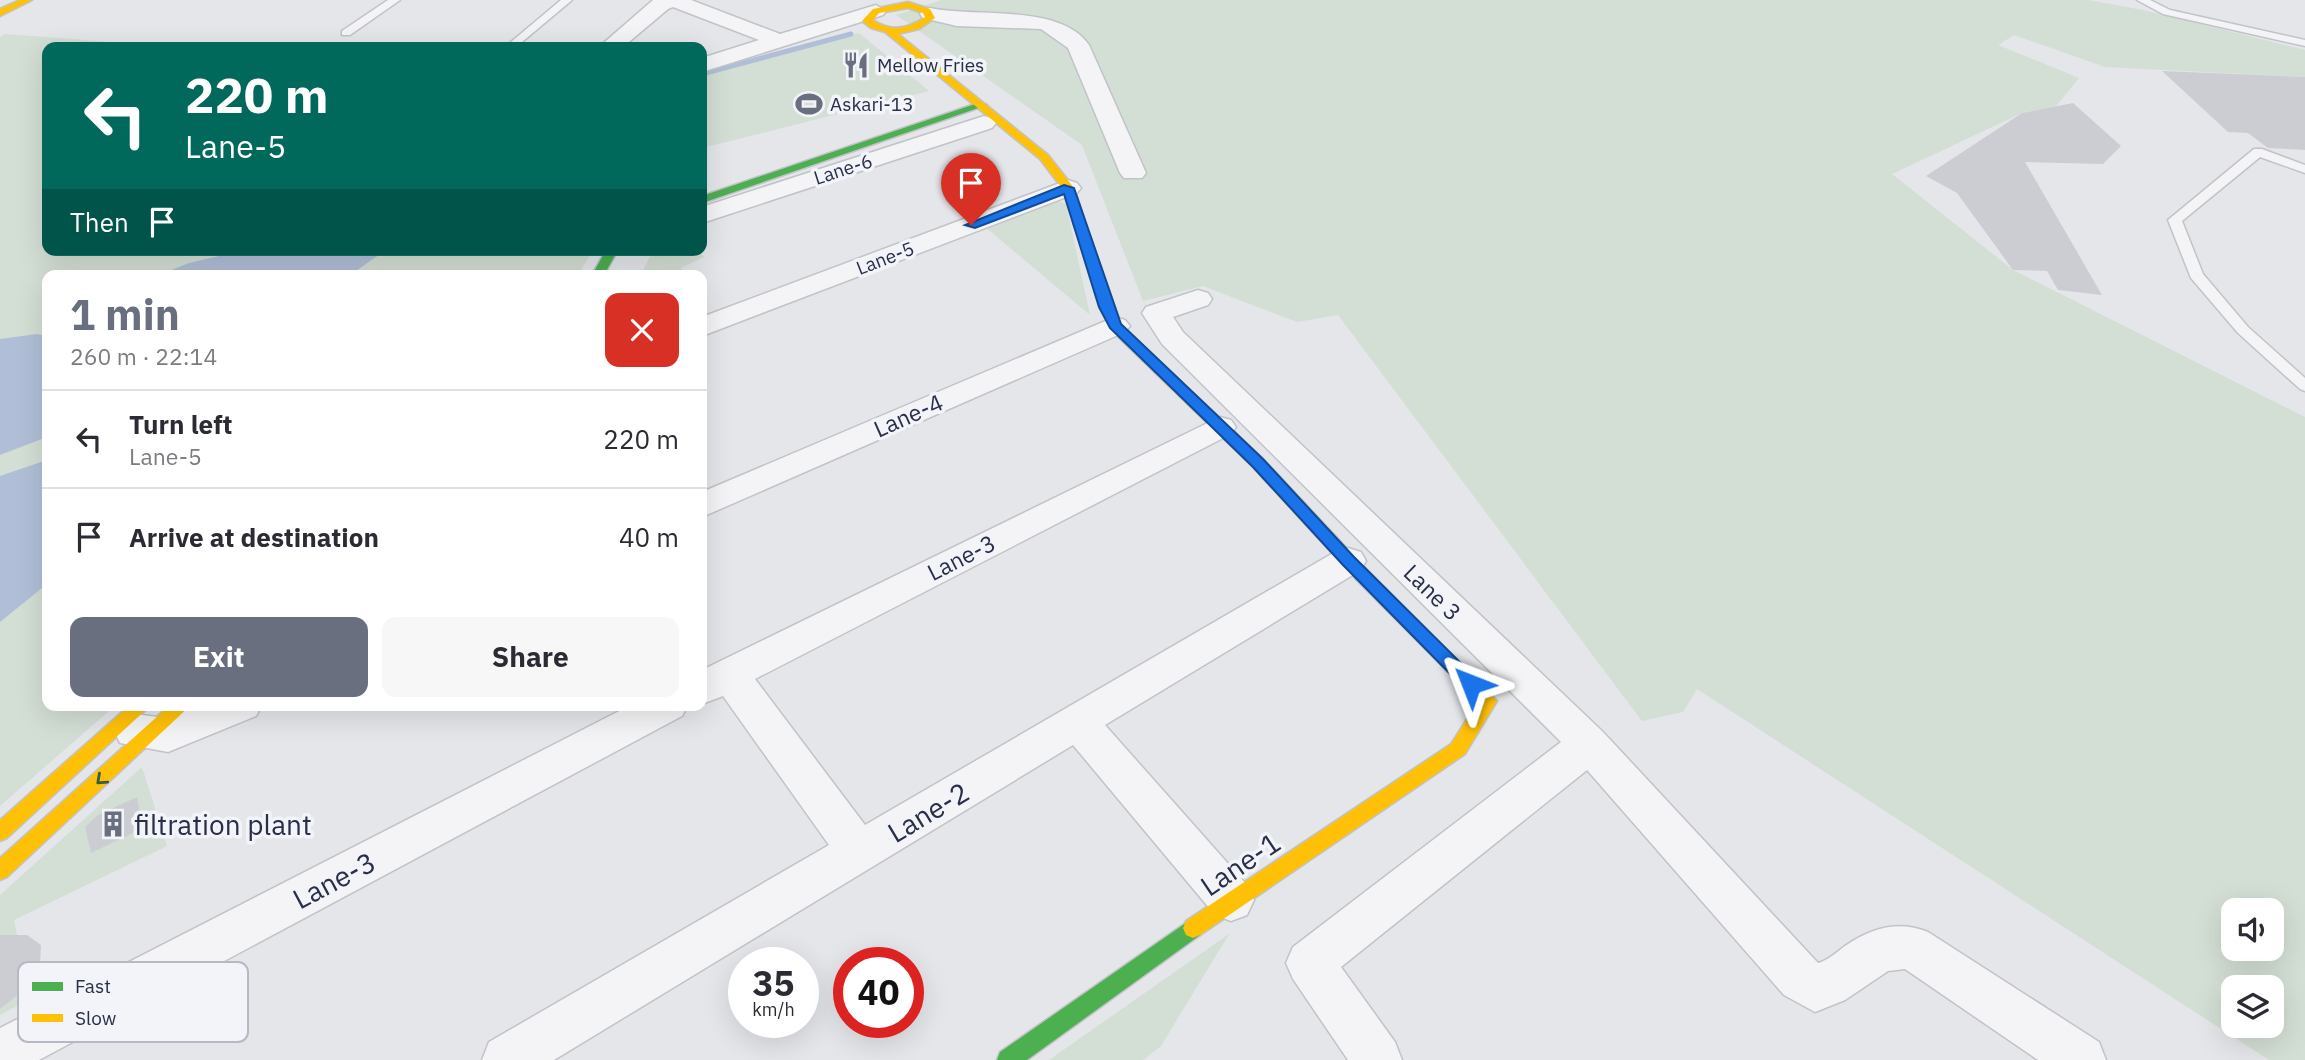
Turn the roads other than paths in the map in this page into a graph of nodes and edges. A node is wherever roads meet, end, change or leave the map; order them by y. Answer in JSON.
{"nodes":[{"id":1,"x":27,"y":0,"type":"edge"},
{"id":2,"x":395,"y":0,"type":"edge"},
{"id":3,"x":567,"y":0,"type":"edge"},
{"id":4,"x":2142,"y":0,"type":"edge"},
{"id":5,"x":885,"y":7,"type":"edge"},
{"id":6,"x":0,"y":13,"type":"edge"},
{"id":7,"x":923,"y":20,"type":"edge"},
{"id":8,"x":981,"y":21,"type":"junction"},
{"id":9,"x":346,"y":33,"type":"dead end"},
{"id":10,"x":780,"y":41,"type":"junction"},
{"id":11,"x":516,"y":42,"type":"edge"},
{"id":12,"x":616,"y":42,"type":"edge"},
{"id":13,"x":2305,"y":43,"type":"edge"},
{"id":14,"x":707,"y":63,"type":"edge"},
{"id":15,"x":979,"y":109,"type":"junction"},
{"id":16,"x":2305,"y":169,"type":"edge"},
{"id":17,"x":1133,"y":173,"type":"dead end"},
{"id":18,"x":707,"y":186,"type":"edge"},
{"id":19,"x":1068,"y":188,"type":"junction"},
{"id":20,"x":707,"y":198,"type":"edge"},
{"id":21,"x":707,"y":213,"type":"edge"},
{"id":22,"x":1198,"y":299,"type":"dead end"},
{"id":23,"x":707,"y":325,"type":"edge"},
{"id":24,"x":1115,"y":326,"type":"junction"},
{"id":25,"x":2305,"y":386,"type":"edge"},
{"id":26,"x":1220,"y":428,"type":"junction"},
{"id":27,"x":707,"y":503,"type":"edge"},
{"id":28,"x":1349,"y":561,"type":"junction"},
{"id":29,"x":715,"y":681,"type":"edge"},
{"id":30,"x":166,"y":711,"type":"edge"},
{"id":31,"x":228,"y":711,"type":"edge"},
{"id":32,"x":657,"y":711,"type":"edge"},
{"id":33,"x":137,"y":722,"type":"edge"},
{"id":34,"x":1078,"y":723,"type":"junction"},
{"id":35,"x":1589,"y":744,"type":"junction"},
{"id":36,"x":0,"y":832,"type":"edge"},
{"id":37,"x":859,"y":852,"type":"junction"},
{"id":38,"x":0,"y":871,"type":"edge"},
{"id":39,"x":1231,"y":901,"type":"junction"},
{"id":40,"x":176,"y":962,"type":"edge"},
{"id":41,"x":23,"y":1042,"type":"edge"},
{"id":42,"x":0,"y":1054,"type":"edge"},
{"id":43,"x":507,"y":1060,"type":"edge"},
{"id":44,"x":1008,"y":1060,"type":"edge"},
{"id":45,"x":1377,"y":1060,"type":"edge"},
{"id":46,"x":2081,"y":1060,"type":"edge"}],
"edges":[{"from":1,"to":6,"type":"street"},
{"from":2,"to":9,"type":"lane"},
{"from":3,"to":11,"type":"lane"},
{"from":4,"to":13,"type":"lane"},
{"from":5,"to":7,"type":"street"},
{"from":5,"to":7,"type":"street"},
{"from":5,"to":10,"type":"street"},
{"from":7,"to":8,"type":"street"},
{"from":7,"to":8,"type":"street"},
{"from":7,"to":15,"type":"street"},
{"from":8,"to":17,"type":"street"},
{"from":10,"to":12,"type":"street"},
{"from":10,"to":14,"type":"street"},
{"from":15,"to":18,"type":"street"},
{"from":15,"to":19,"type":"street"},
{"from":15,"to":20,"type":"street"},
{"from":15,"to":21,"type":"street","name":"Lane-6"},
{"from":16,"to":25,"type":"lane"},
{"from":19,"to":23,"type":"street","name":"Lane-5"},
{"from":19,"to":24,"type":"street"},
{"from":22,"to":35,"type":"street","name":"Lane 3"},
{"from":24,"to":26,"type":"street"},
{"from":24,"to":27,"type":"street","name":"Lane-4"},
{"from":26,"to":28,"type":"street"},
{"from":26,"to":29,"type":"street","name":"Lane-3"},
{"from":28,"to":34,"type":"street","name":"Lane-2"},
{"from":28,"to":39,"type":"street","name":"Lane-1"},
{"from":29,"to":37,"type":"street"},
{"from":30,"to":33,"type":"street"},
{"from":31,"to":33,"type":"street"},
{"from":32,"to":40,"type":"street","name":"Lane-3"},
{"from":33,"to":36,"type":"street"},
{"from":33,"to":38,"type":"street","one_way":true},
{"from":34,"to":37,"type":"street","name":"Lane-2"},
{"from":34,"to":39,"type":"street"},
{"from":35,"to":45,"type":"street"},
{"from":35,"to":46,"type":"street"},
{"from":37,"to":43,"type":"street","name":"Lane-2"},
{"from":39,"to":44,"type":"street","name":"Lane-1"},
{"from":41,"to":42,"type":"street","name":"Lane-3"}]}
